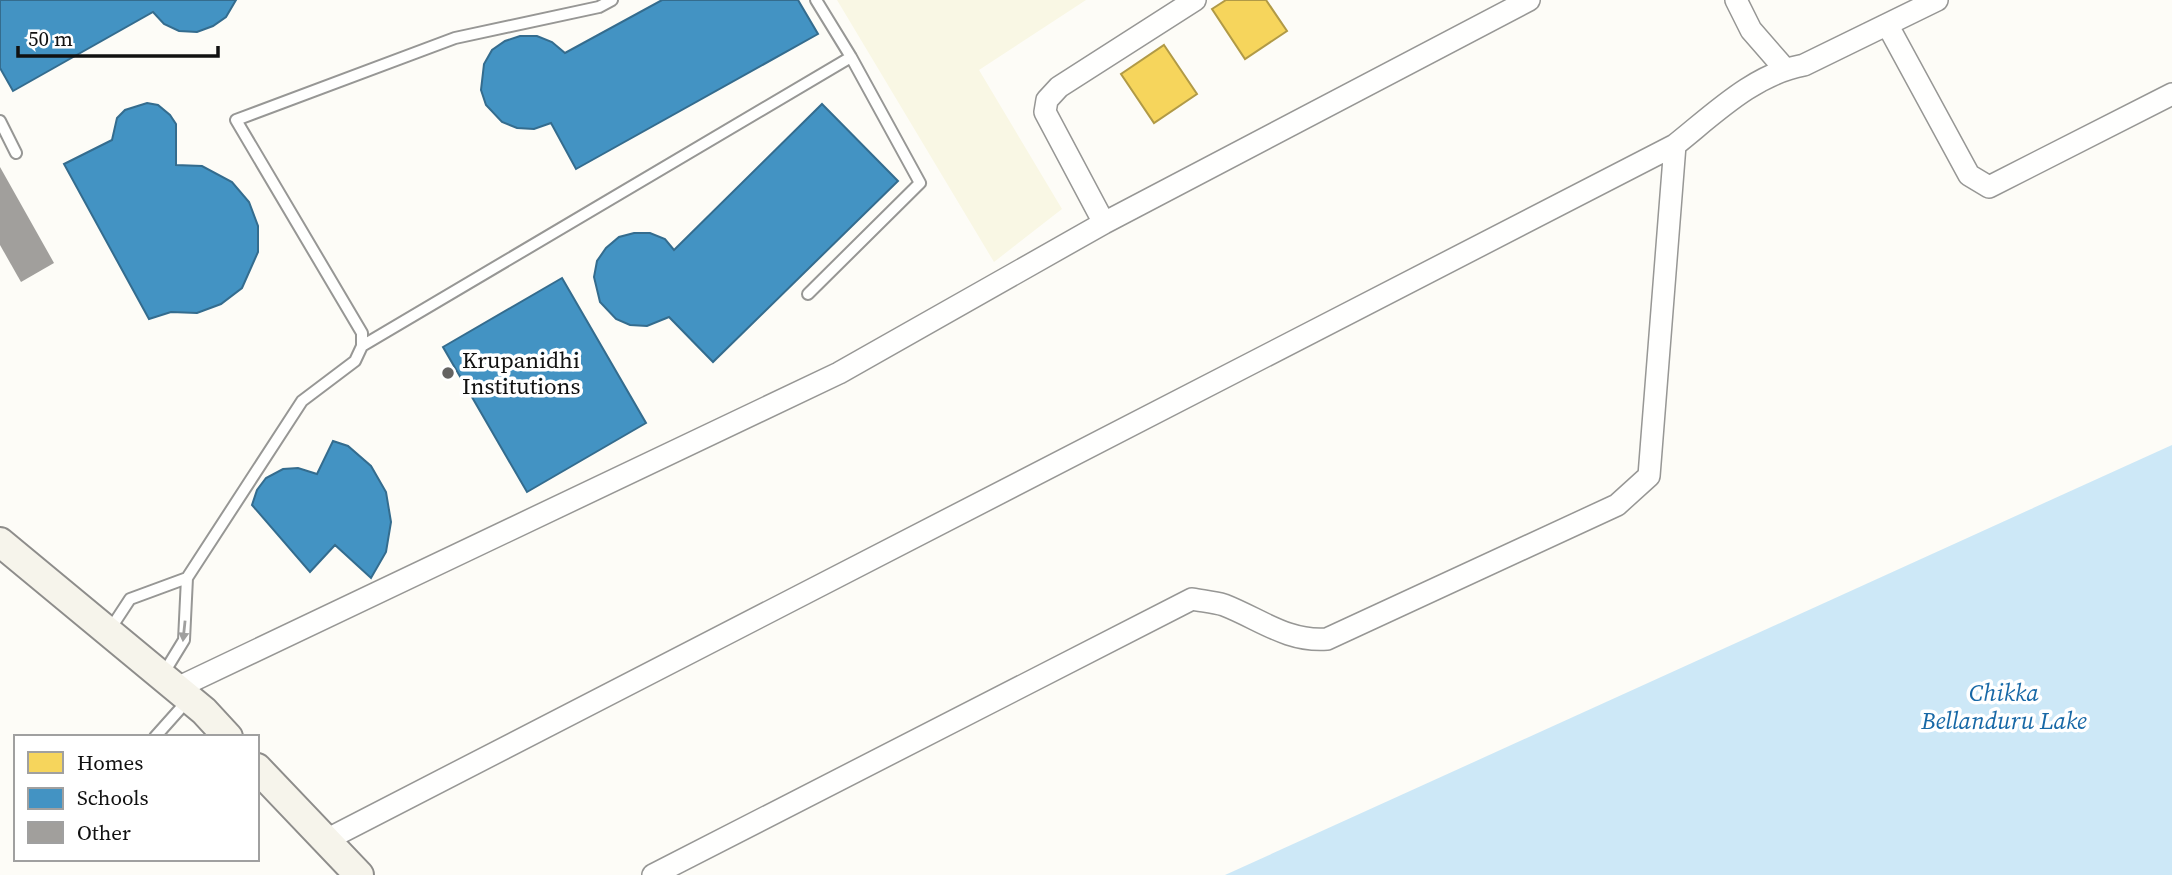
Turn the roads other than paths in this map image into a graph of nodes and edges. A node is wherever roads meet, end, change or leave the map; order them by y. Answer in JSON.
{"nodes":[{"id":1,"x":612,"y":0,"type":"edge"},
{"id":2,"x":816,"y":0,"type":"edge"},
{"id":3,"x":1195,"y":0,"type":"edge"},
{"id":4,"x":1529,"y":0,"type":"edge"},
{"id":5,"x":1736,"y":0,"type":"edge"},
{"id":6,"x":1937,"y":0,"type":"edge"},
{"id":7,"x":1888,"y":26,"type":"junction"},
{"id":8,"x":851,"y":57,"type":"junction"},
{"id":9,"x":1785,"y":69,"type":"junction"},
{"id":10,"x":2172,"y":94,"type":"edge"},
{"id":11,"x":0,"y":121,"type":"edge"},
{"id":12,"x":1675,"y":145,"type":"junction"},
{"id":13,"x":16,"y":152,"type":"dead end"},
{"id":14,"x":1104,"y":223,"type":"junction"},
{"id":15,"x":807,"y":294,"type":"dead end"},
{"id":16,"x":362,"y":346,"type":"junction"},
{"id":17,"x":0,"y":542,"type":"edge"},
{"id":18,"x":187,"y":578,"type":"junction"},
{"id":19,"x":107,"y":633,"type":"junction"},
{"id":20,"x":175,"y":689,"type":"junction"},
{"id":21,"x":156,"y":735,"type":"edge"},
{"id":22,"x":226,"y":735,"type":"edge"},
{"id":23,"x":259,"y":770,"type":"edge"},
{"id":24,"x":326,"y":841,"type":"junction"},
{"id":25,"x":359,"y":875,"type":"edge"},
{"id":26,"x":653,"y":875,"type":"edge"}],
"edges":[{"from":1,"to":16,"type":"lane"},
{"from":2,"to":8,"type":"lane"},
{"from":3,"to":14,"type":"street"},
{"from":4,"to":14,"type":"street"},
{"from":5,"to":9,"type":"street"},
{"from":6,"to":7,"type":"street"},
{"from":7,"to":9,"type":"street"},
{"from":7,"to":10,"type":"street"},
{"from":8,"to":15,"type":"lane"},
{"from":8,"to":16,"type":"lane"},
{"from":9,"to":12,"type":"street"},
{"from":11,"to":13,"type":"lane"},
{"from":12,"to":24,"type":"street"},
{"from":12,"to":26,"type":"street"},
{"from":14,"to":20,"type":"street"},
{"from":16,"to":18,"type":"lane"},
{"from":17,"to":19,"type":"main road"},
{"from":18,"to":19,"type":"lane"},
{"from":18,"to":20,"type":"lane","one_way":true},
{"from":19,"to":20,"type":"main road"},
{"from":20,"to":21,"type":"lane"},
{"from":20,"to":22,"type":"main road"},
{"from":23,"to":24,"type":"main road"},
{"from":24,"to":25,"type":"main road"}]}
